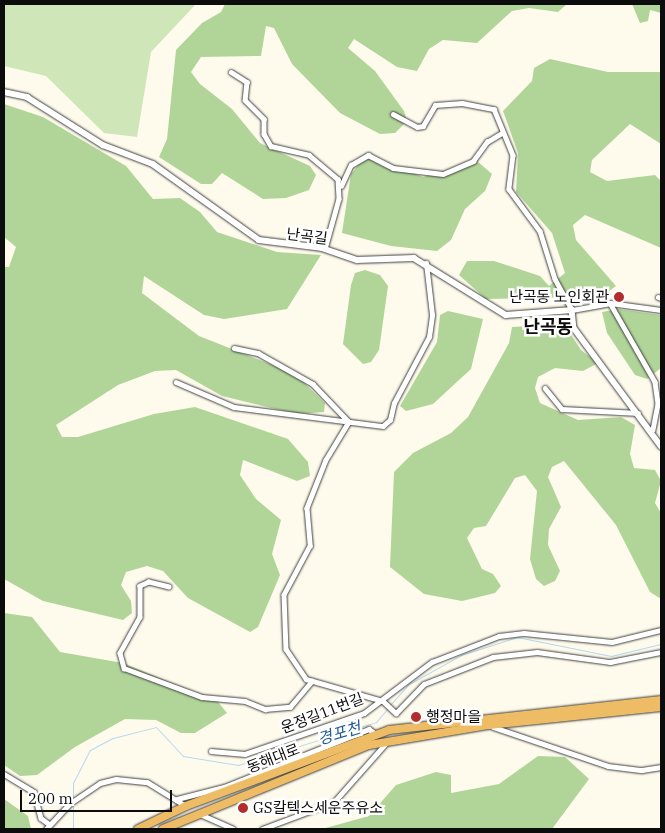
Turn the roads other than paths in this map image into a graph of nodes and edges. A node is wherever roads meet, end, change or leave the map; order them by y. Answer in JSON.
{"nodes":[{"id":1,"x":231,"y":72,"type":"dead end"},
{"id":2,"x":4,"y":92,"type":"edge"},
{"id":3,"x":393,"y":114,"type":"dead end"},
{"id":4,"x":502,"y":133,"type":"junction"},
{"id":5,"x":340,"y":190,"type":"junction"},
{"id":6,"x":325,"y":249,"type":"junction"},
{"id":7,"x":426,"y":264,"type":"junction"},
{"id":8,"x":610,"y":303,"type":"junction"},
{"id":9,"x":572,"y":310,"type":"junction"},
{"id":10,"x":661,"y":310,"type":"edge"},
{"id":11,"x":234,"y":348,"type":"dead end"},
{"id":12,"x":176,"y":382,"type":"dead end"},
{"id":13,"x":544,"y":388,"type":"dead end"},
{"id":14,"x":638,"y":413,"type":"junction"},
{"id":15,"x":349,"y":422,"type":"junction"},
{"id":16,"x":653,"y":430,"type":"junction"},
{"id":17,"x":661,"y":446,"type":"edge"},
{"id":18,"x":169,"y":587,"type":"dead end"},
{"id":19,"x":661,"y":630,"type":"edge"},
{"id":20,"x":661,"y":652,"type":"edge"},
{"id":21,"x":312,"y":681,"type":"junction"},
{"id":22,"x":661,"y":700,"type":"edge"},
{"id":23,"x":381,"y":701,"type":"junction"},
{"id":24,"x":661,"y":707,"type":"edge"},
{"id":25,"x":489,"y":725,"type":"junction"},
{"id":26,"x":376,"y":734,"type":"junction"},
{"id":27,"x":387,"y":742,"type":"junction"},
{"id":28,"x":211,"y":751,"type":"dead end"},
{"id":29,"x":661,"y":767,"type":"edge"},
{"id":30,"x":4,"y":774,"type":"edge"},
{"id":31,"x":177,"y":799,"type":"junction"},
{"id":32,"x":186,"y":806,"type":"junction"},
{"id":33,"x":197,"y":812,"type":"junction"},
{"id":34,"x":47,"y":827,"type":"edge"},
{"id":35,"x":138,"y":829,"type":"edge"},
{"id":36,"x":162,"y":829,"type":"edge"},
{"id":37,"x":233,"y":829,"type":"edge"},
{"id":38,"x":262,"y":829,"type":"edge"}],
"edges":[{"from":1,"to":5,"type":"street"},
{"from":2,"to":6,"type":"street","name":"난곡길"},
{"from":3,"to":4,"type":"street"},
{"from":4,"to":5,"type":"street"},
{"from":4,"to":9,"type":"street"},
{"from":5,"to":6,"type":"street"},
{"from":6,"to":7,"type":"street","name":"난곡길"},
{"from":7,"to":9,"type":"street","name":"난곡길"},
{"from":7,"to":15,"type":"street"},
{"from":8,"to":9,"type":"street","name":"난곡길"},
{"from":8,"to":10,"type":"street","name":"난곡길"},
{"from":8,"to":16,"type":"street"},
{"from":9,"to":14,"type":"street"},
{"from":11,"to":15,"type":"street"},
{"from":12,"to":15,"type":"street"},
{"from":13,"to":14,"type":"street"},
{"from":14,"to":16,"type":"street"},
{"from":15,"to":21,"type":"street"},
{"from":16,"to":17,"type":"street"},
{"from":18,"to":21,"type":"street"},
{"from":19,"to":23,"type":"street","name":"운정길11번길"},
{"from":20,"to":23,"type":"street"},
{"from":21,"to":23,"type":"street"},
{"from":22,"to":26,"type":"highway","name":"동해대로"},
{"from":23,"to":28,"type":"street","name":"운정길11번길"},
{"from":24,"to":25,"type":"highway","name":"동해대로"},
{"from":25,"to":27,"type":"highway","name":"동해대로"},
{"from":25,"to":29,"type":"street"},
{"from":26,"to":31,"type":"street"},
{"from":26,"to":32,"type":"highway","name":"동해대로"},
{"from":27,"to":33,"type":"highway","name":"동해대로"},
{"from":27,"to":38,"type":"street"},
{"from":30,"to":34,"type":"street"},
{"from":31,"to":32,"type":"street"},
{"from":31,"to":34,"type":"street"},
{"from":32,"to":35,"type":"highway","name":"동해대로"},
{"from":33,"to":36,"type":"highway","name":"동해대로"},
{"from":33,"to":37,"type":"street"}]}
